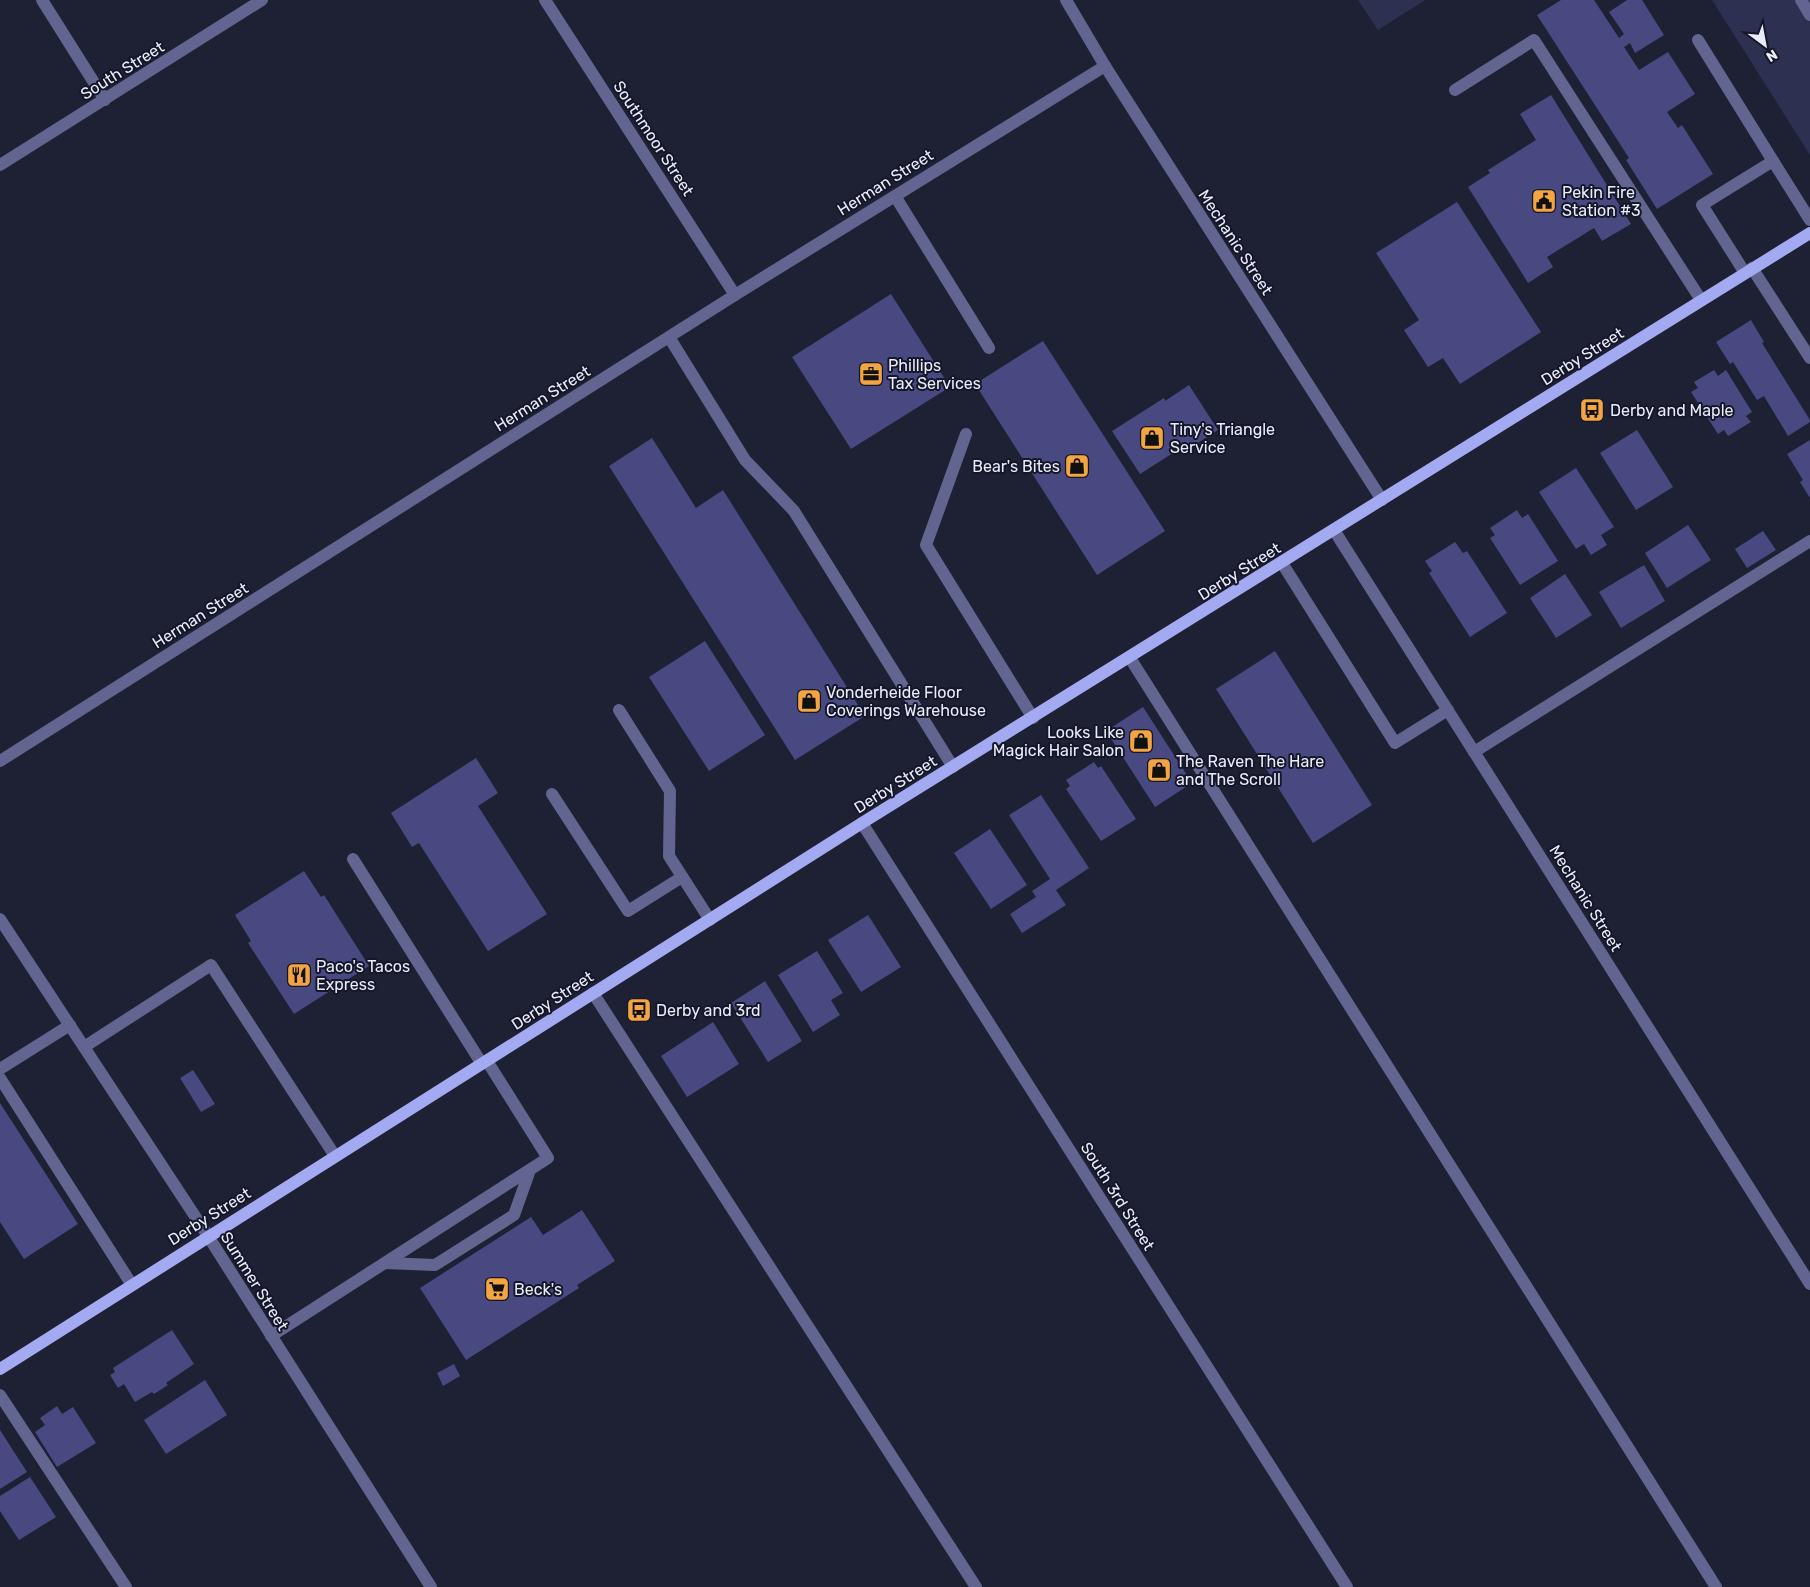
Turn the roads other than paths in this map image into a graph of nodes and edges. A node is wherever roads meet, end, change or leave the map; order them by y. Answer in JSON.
{"nodes":[{"id":1,"x":42,"y":0,"type":"edge"},
{"id":2,"x":262,"y":0,"type":"edge"},
{"id":3,"x":545,"y":0,"type":"edge"},
{"id":4,"x":1066,"y":0,"type":"edge"},
{"id":5,"x":1800,"y":0,"type":"edge"},
{"id":6,"x":1810,"y":15,"type":"edge"},
{"id":7,"x":1698,"y":40,"type":"dead end"},
{"id":8,"x":1105,"y":66,"type":"junction"},
{"id":9,"x":1455,"y":90,"type":"dead end"},
{"id":10,"x":105,"y":100,"type":"junction"},
{"id":11,"x":1773,"y":161,"type":"junction"},
{"id":12,"x":0,"y":165,"type":"edge"},
{"id":13,"x":894,"y":196,"type":"junction"},
{"id":14,"x":1810,"y":220,"type":"edge"},
{"id":15,"x":1810,"y":233,"type":"edge"},
{"id":16,"x":1749,"y":270,"type":"junction"},
{"id":17,"x":735,"y":294,"type":"junction"},
{"id":18,"x":1701,"y":300,"type":"junction"},
{"id":19,"x":669,"y":337,"type":"junction"},
{"id":20,"x":989,"y":348,"type":"dead end"},
{"id":21,"x":1810,"y":358,"type":"edge"},
{"id":22,"x":966,"y":434,"type":"dead end"},
{"id":23,"x":1382,"y":500,"type":"junction"},
{"id":24,"x":1334,"y":530,"type":"junction"},
{"id":25,"x":1810,"y":541,"type":"edge"},
{"id":26,"x":1282,"y":563,"type":"junction"},
{"id":27,"x":1130,"y":658,"type":"junction"},
{"id":28,"x":619,"y":710,"type":"dead end"},
{"id":29,"x":1448,"y":710,"type":"junction"},
{"id":30,"x":1033,"y":718,"type":"junction"},
{"id":31,"x":1474,"y":752,"type":"junction"},
{"id":32,"x":0,"y":761,"type":"edge"},
{"id":33,"x":953,"y":767,"type":"junction"},
{"id":34,"x":552,"y":794,"type":"dead end"},
{"id":35,"x":862,"y":823,"type":"junction"},
{"id":36,"x":353,"y":859,"type":"dead end"},
{"id":37,"x":682,"y":877,"type":"junction"},
{"id":38,"x":0,"y":919,"type":"edge"},
{"id":39,"x":710,"y":920,"type":"junction"},
{"id":40,"x":593,"y":993,"type":"junction"},
{"id":41,"x":70,"y":1025,"type":"junction"},
{"id":42,"x":84,"y":1047,"type":"junction"},
{"id":43,"x":484,"y":1062,"type":"junction"},
{"id":44,"x":0,"y":1069,"type":"edge"},
{"id":45,"x":0,"y":1078,"type":"edge"},
{"id":46,"x":335,"y":1156,"type":"junction"},
{"id":47,"x":530,"y":1170,"type":"junction"},
{"id":48,"x":208,"y":1236,"type":"junction"},
{"id":49,"x":385,"y":1263,"type":"junction"},
{"id":50,"x":1810,"y":1284,"type":"edge"},
{"id":51,"x":132,"y":1285,"type":"junction"},
{"id":52,"x":271,"y":1336,"type":"junction"},
{"id":53,"x":0,"y":1369,"type":"edge"},
{"id":54,"x":0,"y":1395,"type":"edge"},
{"id":55,"x":126,"y":1587,"type":"edge"},
{"id":56,"x":431,"y":1587,"type":"edge"},
{"id":57,"x":976,"y":1587,"type":"edge"},
{"id":58,"x":1348,"y":1587,"type":"edge"},
{"id":59,"x":1716,"y":1587,"type":"edge"}],
"edges":[{"from":1,"to":10,"type":"street"},
{"from":2,"to":10,"type":"street","name":"South Street"},
{"from":3,"to":17,"type":"street","name":"Southmoor Street"},
{"from":4,"to":8,"type":"street","name":"Mechanic Street"},
{"from":5,"to":6,"type":"street"},
{"from":7,"to":11,"type":"street"},
{"from":8,"to":13,"type":"street","name":"Herman Street"},
{"from":8,"to":23,"type":"street","name":"Mechanic Street"},
{"from":9,"to":18,"type":"street"},
{"from":10,"to":12,"type":"street","name":"South Street"},
{"from":11,"to":14,"type":"street"},
{"from":11,"to":16,"type":"street"},
{"from":13,"to":17,"type":"street","name":"Herman Street"},
{"from":13,"to":20,"type":"street"},
{"from":15,"to":16,"type":"main road","name":"Derby Street"},
{"from":16,"to":18,"type":"main road","name":"Derby Street"},
{"from":16,"to":21,"type":"street"},
{"from":17,"to":19,"type":"street","name":"Herman Street"},
{"from":18,"to":23,"type":"main road","name":"Derby Street"},
{"from":19,"to":32,"type":"street","name":"Herman Street"},
{"from":19,"to":33,"type":"street"},
{"from":22,"to":30,"type":"street"},
{"from":23,"to":24,"type":"main road","name":"Derby Street"},
{"from":24,"to":26,"type":"main road","name":"Derby Street"},
{"from":24,"to":29,"type":"street","name":"Mechanic Street"},
{"from":25,"to":31,"type":"street"},
{"from":26,"to":27,"type":"main road","name":"Derby Street"},
{"from":26,"to":29,"type":"street"},
{"from":27,"to":30,"type":"main road","name":"Derby Street"},
{"from":27,"to":59,"type":"street"},
{"from":28,"to":37,"type":"street"},
{"from":29,"to":31,"type":"street","name":"Mechanic Street"},
{"from":30,"to":33,"type":"main road","name":"Derby Street"},
{"from":31,"to":50,"type":"street","name":"Mechanic Street"},
{"from":33,"to":35,"type":"main road","name":"Derby Street"},
{"from":34,"to":37,"type":"street"},
{"from":35,"to":39,"type":"main road","name":"Derby Street"},
{"from":35,"to":58,"type":"street","name":"South 3rd Street"},
{"from":36,"to":43,"type":"street"},
{"from":37,"to":39,"type":"street"},
{"from":38,"to":41,"type":"street","name":"Summer Street"},
{"from":39,"to":40,"type":"main road","name":"Derby Street"},
{"from":40,"to":43,"type":"main road","name":"Derby Street"},
{"from":40,"to":57,"type":"street"},
{"from":41,"to":42,"type":"street","name":"Summer Street"},
{"from":41,"to":44,"type":"street"},
{"from":42,"to":46,"type":"street"},
{"from":42,"to":48,"type":"street","name":"Summer Street"},
{"from":43,"to":46,"type":"main road","name":"Derby Street"},
{"from":43,"to":47,"type":"street"},
{"from":45,"to":51,"type":"street"},
{"from":46,"to":48,"type":"main road","name":"Derby Street"},
{"from":47,"to":49,"type":"street"},
{"from":47,"to":49,"type":"street"},
{"from":48,"to":51,"type":"main road","name":"Derby Street"},
{"from":48,"to":52,"type":"street","name":"Summer Street"},
{"from":49,"to":52,"type":"street"},
{"from":51,"to":53,"type":"main road","name":"Derby Street"},
{"from":52,"to":56,"type":"street","name":"Summer Street"},
{"from":54,"to":55,"type":"street"}]}
